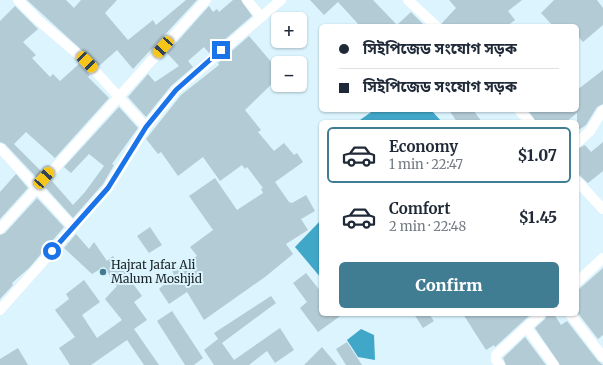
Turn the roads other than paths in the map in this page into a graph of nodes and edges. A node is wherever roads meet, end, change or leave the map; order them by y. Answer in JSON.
{"nodes":[{"id":1,"x":18,"y":0,"type":"edge"},
{"id":2,"x":206,"y":0,"type":"edge"},
{"id":3,"x":247,"y":0,"type":"edge"},
{"id":4,"x":281,"y":0,"type":"edge"},
{"id":5,"x":408,"y":0,"type":"edge"},
{"id":6,"x":261,"y":17,"type":"junction"},
{"id":7,"x":434,"y":24,"type":"edge"},
{"id":8,"x":119,"y":95,"type":"junction"},
{"id":9,"x":603,"y":110,"type":"edge"},
{"id":10,"x":521,"y":112,"type":"edge"},
{"id":11,"x":528,"y":120,"type":"edge"},
{"id":12,"x":146,"y":127,"type":"junction"},
{"id":13,"x":579,"y":142,"type":"edge"},
{"id":14,"x":0,"y":148,"type":"edge"},
{"id":15,"x":579,"y":183,"type":"edge"},
{"id":16,"x":37,"y":186,"type":"junction"},
{"id":17,"x":603,"y":209,"type":"edge"},
{"id":18,"x":73,"y":227,"type":"junction"},
{"id":19,"x":0,"y":228,"type":"edge"},
{"id":20,"x":603,"y":258,"type":"edge"},
{"id":21,"x":579,"y":280,"type":"edge"},
{"id":22,"x":0,"y":310,"type":"edge"},
{"id":23,"x":540,"y":316,"type":"edge"},
{"id":24,"x":572,"y":316,"type":"edge"},
{"id":25,"x":526,"y":328,"type":"junction"},
{"id":26,"x":603,"y":357,"type":"edge"},
{"id":27,"x":500,"y":365,"type":"edge"},
{"id":28,"x":554,"y":365,"type":"edge"}],
"edges":[{"from":1,"to":8,"type":"street"},
{"from":2,"to":8,"type":"street"},
{"from":3,"to":6,"type":"street"},
{"from":4,"to":6,"type":"street"},
{"from":5,"to":7,"type":"street"},
{"from":6,"to":12,"type":"street"},
{"from":8,"to":12,"type":"street"},
{"from":8,"to":16,"type":"street"},
{"from":9,"to":13,"type":"street"},
{"from":10,"to":11,"type":"street"},
{"from":12,"to":18,"type":"street"},
{"from":14,"to":16,"type":"street"},
{"from":15,"to":17,"type":"street"},
{"from":16,"to":18,"type":"street"},
{"from":16,"to":19,"type":"street"},
{"from":18,"to":22,"type":"street"},
{"from":20,"to":21,"type":"street"},
{"from":23,"to":25,"type":"street"},
{"from":24,"to":26,"type":"street"},
{"from":25,"to":27,"type":"street"},
{"from":25,"to":28,"type":"street"}]}
